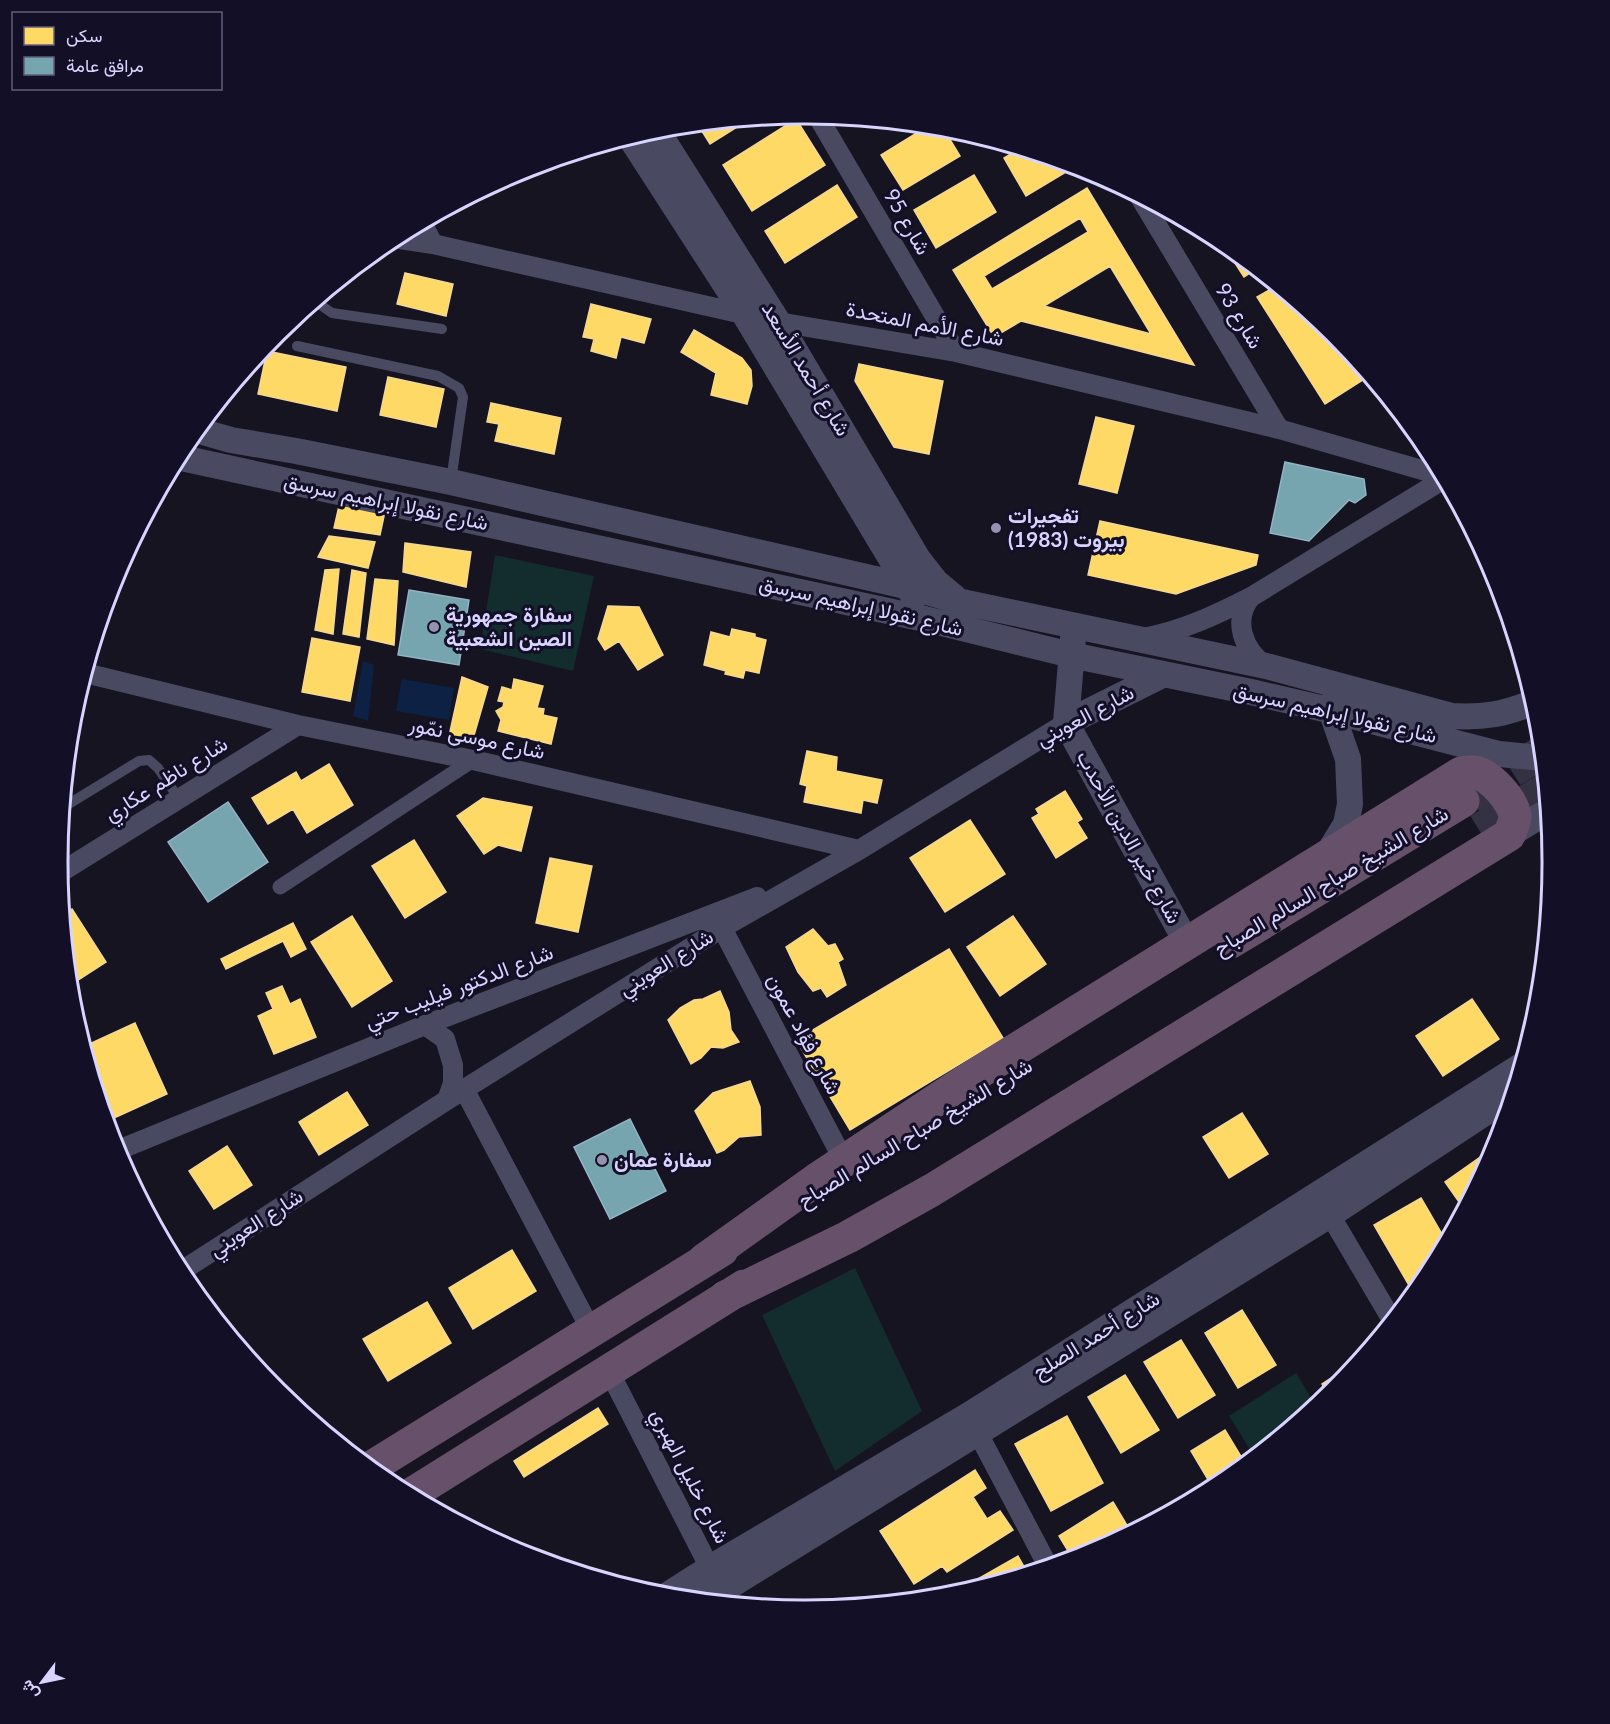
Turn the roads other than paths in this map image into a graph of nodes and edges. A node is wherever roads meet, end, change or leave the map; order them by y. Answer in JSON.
{"nodes":[{"id":1,"x":823,"y":125,"type":"edge"},
{"id":2,"x":662,"y":139,"type":"edge"},
{"id":3,"x":635,"y":145,"type":"edge"},
{"id":4,"x":1147,"y":209,"type":"edge"},
{"id":5,"x":425,"y":230,"type":"edge"},
{"id":6,"x":409,"y":240,"type":"edge"},
{"id":7,"x":433,"y":244,"type":"junction"},
{"id":8,"x":322,"y":306,"type":"edge"},
{"id":9,"x":745,"y":315,"type":"junction"},
{"id":10,"x":778,"y":322,"type":"junction"},
{"id":11,"x":442,"y":329,"type":"dead end"},
{"id":12,"x":297,"y":346,"type":"dead end"},
{"id":13,"x":956,"y":352,"type":"junction"},
{"id":14,"x":1279,"y":429,"type":"junction"},
{"id":15,"x":206,"y":433,"type":"edge"},
{"id":16,"x":187,"y":459,"type":"edge"},
{"id":17,"x":1432,"y":475,"type":"edge"},
{"id":18,"x":451,"y":482,"type":"junction"},
{"id":19,"x":1437,"y":482,"type":"edge"},
{"id":20,"x":910,"y":587,"type":"junction"},
{"id":21,"x":1251,"y":597,"type":"junction"},
{"id":22,"x":962,"y":602,"type":"junction"},
{"id":23,"x":925,"y":619,"type":"junction"},
{"id":24,"x":1074,"y":626,"type":"junction"},
{"id":25,"x":1139,"y":639,"type":"junction"},
{"id":26,"x":1071,"y":655,"type":"junction"},
{"id":27,"x":1266,"y":666,"type":"junction"},
{"id":28,"x":1164,"y":674,"type":"junction"},
{"id":29,"x":92,"y":675,"type":"edge"},
{"id":30,"x":1338,"y":686,"type":"junction"},
{"id":31,"x":1525,"y":706,"type":"edge"},
{"id":32,"x":1334,"y":711,"type":"junction"},
{"id":33,"x":1066,"y":723,"type":"junction"},
{"id":34,"x":298,"y":725,"type":"junction"},
{"id":35,"x":1535,"y":757,"type":"edge"},
{"id":36,"x":473,"y":760,"type":"junction"},
{"id":37,"x":179,"y":799,"type":"junction"},
{"id":38,"x":1462,"y":801,"type":"tunnel mouth"},
{"id":39,"x":70,"y":803,"type":"edge"},
{"id":40,"x":1541,"y":814,"type":"edge"},
{"id":41,"x":1494,"y":833,"type":"junction"},
{"id":42,"x":859,"y":850,"type":"junction"},
{"id":43,"x":1327,"y":855,"type":"junction"},
{"id":44,"x":68,"y":863,"type":"edge"},
{"id":45,"x":821,"y":872,"type":"junction"},
{"id":46,"x":280,"y":887,"type":"dead end"},
{"id":47,"x":722,"y":928,"type":"junction"},
{"id":48,"x":1186,"y":943,"type":"junction"},
{"id":49,"x":425,"y":1025,"type":"junction"},
{"id":50,"x":1511,"y":1073,"type":"edge"},
{"id":51,"x":465,"y":1089,"type":"junction"},
{"id":52,"x":447,"y":1100,"type":"junction"},
{"id":53,"x":1502,"y":1101,"type":"edge"},
{"id":54,"x":125,"y":1147,"type":"edge"},
{"id":55,"x":844,"y":1161,"type":"junction"},
{"id":56,"x":1324,"y":1204,"type":"junction"},
{"id":57,"x":704,"y":1260,"type":"junction"},
{"id":58,"x":189,"y":1267,"type":"edge"},
{"id":59,"x":1388,"y":1313,"type":"edge"},
{"id":60,"x":591,"y":1330,"type":"junction"},
{"id":61,"x":609,"y":1371,"type":"junction"},
{"id":62,"x":974,"y":1424,"type":"junction"},
{"id":63,"x":378,"y":1463,"type":"edge"},
{"id":64,"x":418,"y":1490,"type":"edge"},
{"id":65,"x":1044,"y":1559,"type":"edge"},
{"id":66,"x":710,"y":1568,"type":"junction"},
{"id":67,"x":679,"y":1588,"type":"edge"},
{"id":68,"x":718,"y":1594,"type":"edge"},
{"id":69,"x":724,"y":1595,"type":"edge"}],
"edges":[{"from":1,"to":13,"type":"street","name":"شارع 95"},
{"from":2,"to":10,"type":"street","name":"شارع أحمد الأسعد"},
{"from":3,"to":9,"type":"street","name":"شارع أحمد الأسعد"},
{"from":4,"to":14,"type":"street","name":"شارع 93"},
{"from":5,"to":7,"type":"street"},
{"from":6,"to":7,"type":"street","name":"شارع الأمم المتحدة"},
{"from":7,"to":9,"type":"street","name":"شارع الأمم المتحدة"},
{"from":8,"to":11,"type":"lane"},
{"from":9,"to":10,"type":"street","name":"شارع الأمم المتحدة"},
{"from":9,"to":20,"type":"street","name":"شارع أحمد الأسعد"},
{"from":10,"to":13,"type":"street","name":"شارع الأمم المتحدة"},
{"from":10,"to":22,"type":"street","name":"شارع أحمد الأسعد"},
{"from":12,"to":18,"type":"lane"},
{"from":13,"to":14,"type":"street","name":"شارع الأمم المتحدة"},
{"from":14,"to":17,"type":"street","name":"شارع الأمم المتحدة"},
{"from":15,"to":18,"type":"street","name":"شارع نقولا إبراهيم سرسق"},
{"from":16,"to":23,"type":"street","name":"شارع نقولا إبراهيم سرسق"},
{"from":18,"to":20,"type":"street","name":"شارع نقولا إبراهيم سرسق"},
{"from":19,"to":21,"type":"street"},
{"from":20,"to":22,"type":"street","name":"شارع نقولا إبراهيم سرسق"},
{"from":20,"to":23,"type":"street","name":"شارع أحمد الأسعد"},
{"from":21,"to":25,"type":"street"},
{"from":21,"to":27,"type":"street"},
{"from":22,"to":24,"type":"street","name":"شارع نقولا إبراهيم سرسق"},
{"from":23,"to":26,"type":"street","name":"شارع نقولا إبراهيم سرسق"},
{"from":24,"to":25,"type":"street","name":"شارع نقولا إبراهيم سرسق"},
{"from":24,"to":26,"type":"street"},
{"from":25,"to":27,"type":"street","name":"شارع نقولا إبراهيم سرسق"},
{"from":26,"to":28,"type":"street","name":"شارع نقولا إبراهيم سرسق"},
{"from":26,"to":33,"type":"street"},
{"from":27,"to":30,"type":"street","name":"شارع نقولا إبراهيم سرسق"},
{"from":28,"to":32,"type":"street","name":"شارع نقولا إبراهيم سرسق"},
{"from":28,"to":33,"type":"street","name":"شارع العويني"},
{"from":29,"to":34,"type":"street","name":"شارع موسى نمّور"},
{"from":30,"to":31,"type":"street","name":"شارع نقولا إبراهيم سرسق"},
{"from":30,"to":32,"type":"street"},
{"from":32,"to":35,"type":"street","name":"شارع نقولا إبراهيم سرسق"},
{"from":32,"to":43,"type":"street"},
{"from":33,"to":42,"type":"street","name":"شارع العويني"},
{"from":33,"to":48,"type":"street","name":"شارع خير الدين الأحدب"},
{"from":34,"to":36,"type":"street","name":"شارع موسى نمّور"},
{"from":34,"to":37,"type":"street","name":"شارع ناظم عكاري"},
{"from":36,"to":42,"type":"street","name":"شارع موسى نمّور"},
{"from":36,"to":46,"type":"street"},
{"from":37,"to":39,"type":"lane"},
{"from":37,"to":44,"type":"street","name":"شارع ناظم عكاري"},
{"from":38,"to":57,"type":"highway","name":"شارع الشيخ صباح السالم الصباح"},
{"from":40,"to":41,"type":"street"},
{"from":41,"to":43,"type":"highway"},
{"from":41,"to":61,"type":"highway"},
{"from":42,"to":45,"type":"street","name":"شارع العويني"},
{"from":43,"to":48,"type":"highway"},
{"from":45,"to":47,"type":"street","name":"شارع العويني"},
{"from":45,"to":49,"type":"street","name":"شارع الدكتور فيليب حتي"},
{"from":47,"to":51,"type":"street","name":"شارع العويني"},
{"from":47,"to":55,"type":"street","name":"شارع فؤاد عمون"},
{"from":48,"to":55,"type":"highway"},
{"from":49,"to":52,"type":"street"},
{"from":49,"to":54,"type":"street","name":"شارع الدكتور فيليب حتي"},
{"from":50,"to":56,"type":"street","name":"شارع أحمد الصلح"},
{"from":51,"to":52,"type":"street","name":"شارع العويني"},
{"from":51,"to":60,"type":"street"},
{"from":52,"to":58,"type":"street","name":"شارع العويني"},
{"from":53,"to":56,"type":"street","name":"شارع أحمد الصلح"},
{"from":55,"to":57,"type":"highway"},
{"from":56,"to":59,"type":"street"},
{"from":56,"to":62,"type":"street","name":"شارع أحمد الصلح"},
{"from":57,"to":60,"type":"highway","name":"شارع الشيخ صباح السالم الصباح"},
{"from":60,"to":63,"type":"highway","name":"شارع الشيخ صباح السالم الصباح"},
{"from":61,"to":64,"type":"highway"},
{"from":61,"to":66,"type":"street","name":"شارع خليل الهبري"},
{"from":62,"to":65,"type":"street"},
{"from":62,"to":66,"type":"street","name":"شارع أحمد الصلح"},
{"from":62,"to":69,"type":"street","name":"شارع أحمد الصلح"},
{"from":66,"to":67,"type":"street","name":"شارع أحمد الصلح"},
{"from":66,"to":68,"type":"street","name":"شارع خليل الهبري"}]}
